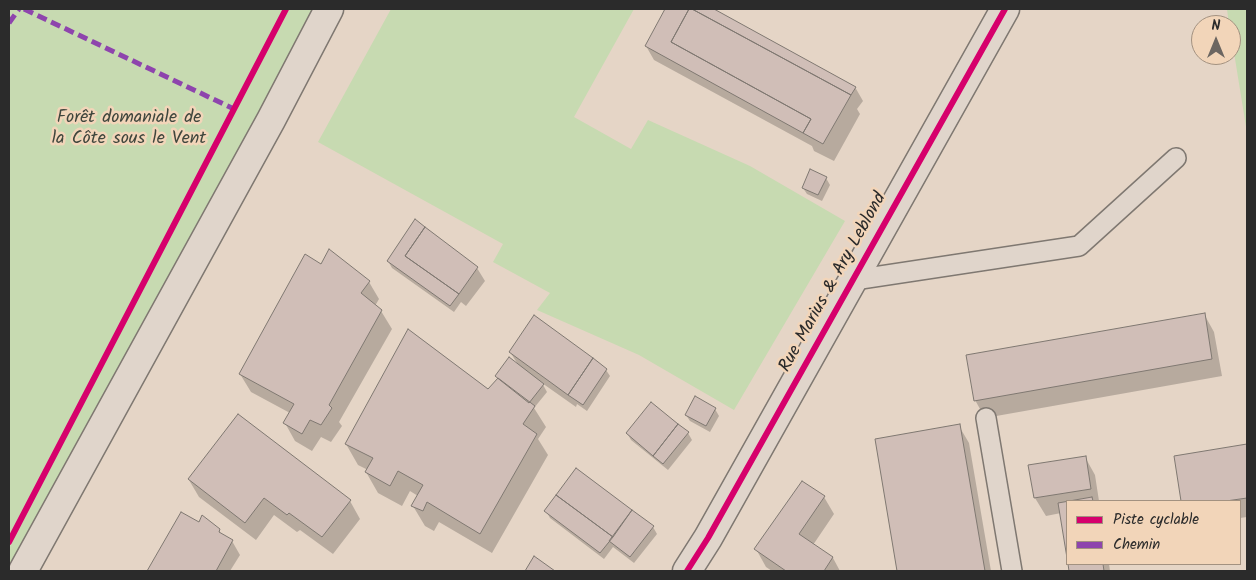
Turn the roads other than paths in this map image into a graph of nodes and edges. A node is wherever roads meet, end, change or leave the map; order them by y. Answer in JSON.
{"nodes":[{"id":1,"x":330,"y":9,"type":"edge"},
{"id":2,"x":1006,"y":9,"type":"edge"},
{"id":3,"x":1176,"y":158,"type":"dead end"},
{"id":4,"x":854,"y":280,"type":"junction"},
{"id":5,"x":986,"y":418,"type":"dead end"},
{"id":6,"x":23,"y":571,"type":"edge"},
{"id":7,"x":687,"y":571,"type":"edge"},
{"id":8,"x":1012,"y":571,"type":"edge"}],
"edges":[{"from":1,"to":6,"type":"street"},
{"from":2,"to":4,"type":"street","name":"Rue Marius & Ary Leblond"},
{"from":3,"to":4,"type":"lane"},
{"from":4,"to":7,"type":"street","name":"Rue Marius & Ary Leblond"},
{"from":5,"to":8,"type":"lane"}]}
